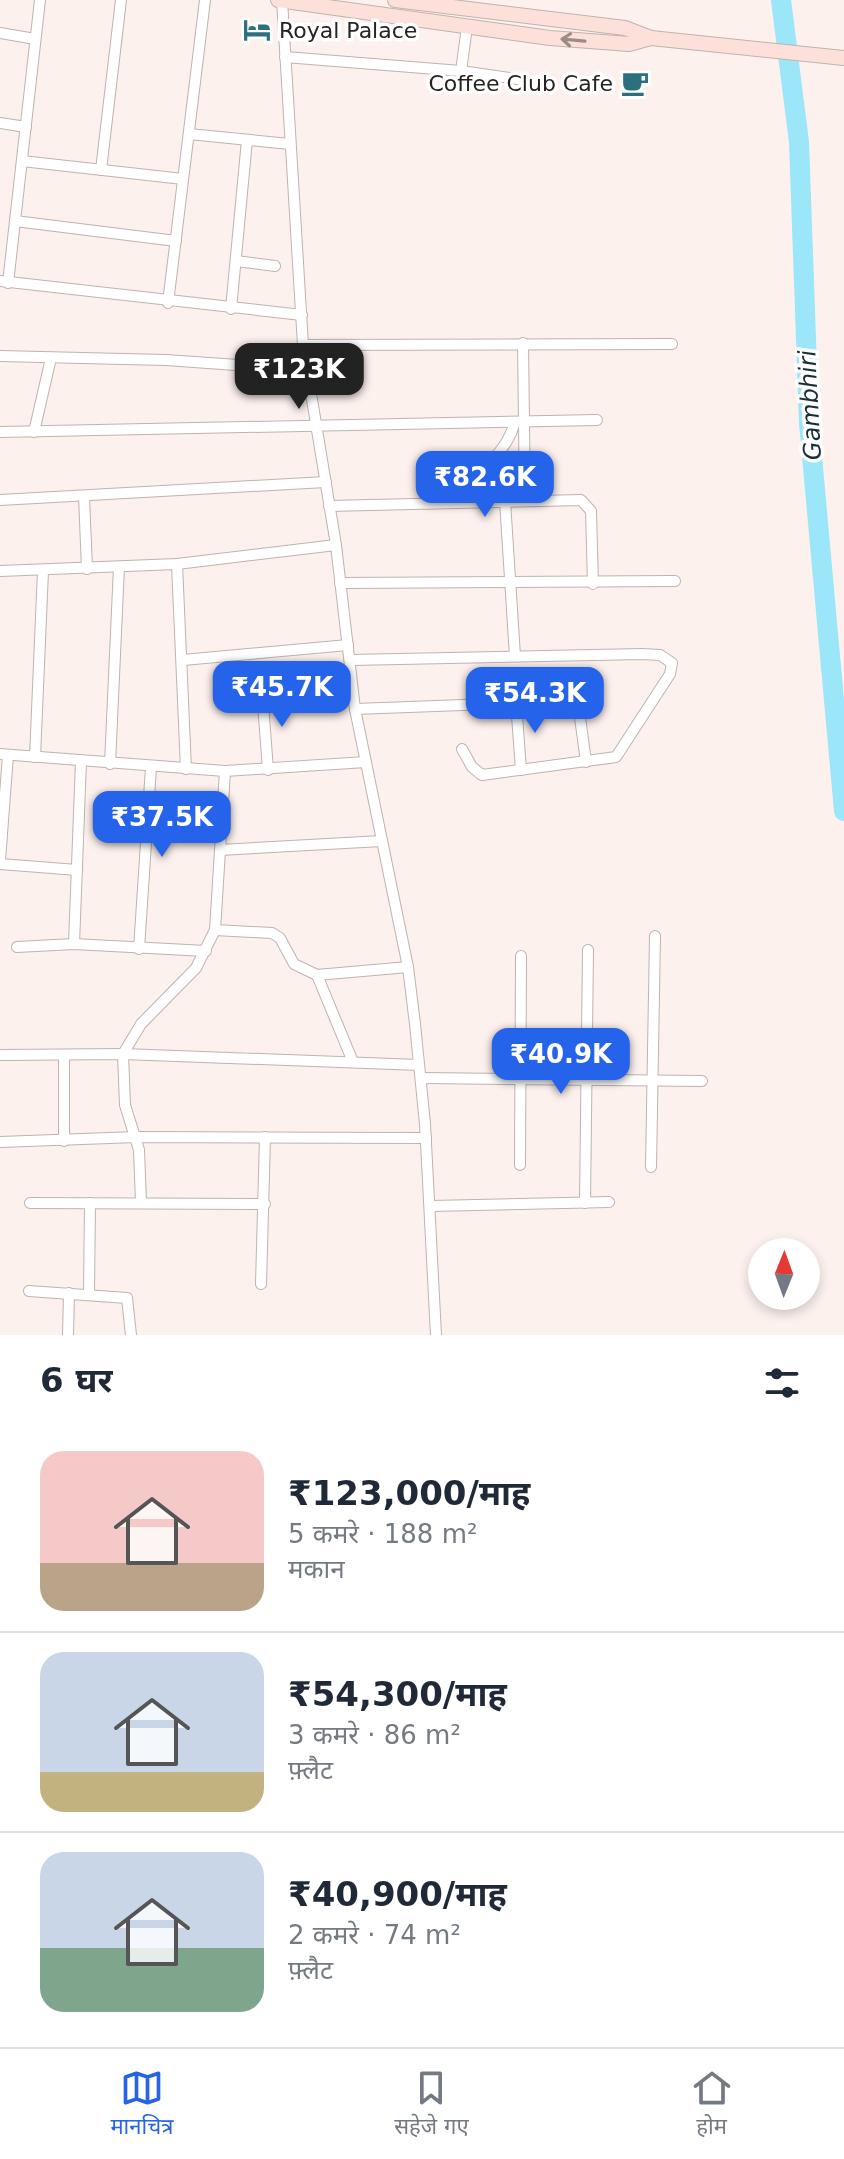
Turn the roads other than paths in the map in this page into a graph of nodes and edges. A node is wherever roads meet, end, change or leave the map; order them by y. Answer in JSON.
{"nodes":[{"id":1,"x":40,"y":0,"type":"edge"},
{"id":2,"x":121,"y":0,"type":"edge"},
{"id":3,"x":205,"y":0,"type":"edge"},
{"id":4,"x":281,"y":0,"type":"edge"},
{"id":5,"x":395,"y":0,"type":"edge"},
{"id":6,"x":467,"y":27,"type":"junction"},
{"id":7,"x":0,"y":33,"type":"edge"},
{"id":8,"x":651,"y":38,"type":"junction"},
{"id":9,"x":35,"y":39,"type":"junction"},
{"id":10,"x":285,"y":57,"type":"junction"},
{"id":11,"x":844,"y":58,"type":"edge"},
{"id":12,"x":461,"y":71,"type":"junction"},
{"id":13,"x":524,"y":80,"type":"dead end"},
{"id":14,"x":0,"y":123,"type":"edge"},
{"id":15,"x":26,"y":127,"type":"junction"},
{"id":16,"x":189,"y":134,"type":"junction"},
{"id":17,"x":247,"y":140,"type":"junction"},
{"id":18,"x":290,"y":144,"type":"junction"},
{"id":19,"x":22,"y":161,"type":"junction"},
{"id":20,"x":101,"y":170,"type":"junction"},
{"id":21,"x":183,"y":179,"type":"junction"},
{"id":22,"x":15,"y":221,"type":"junction"},
{"id":23,"x":176,"y":241,"type":"junction"},
{"id":24,"x":236,"y":261,"type":"junction"},
{"id":25,"x":275,"y":266,"type":"dead end"},
{"id":26,"x":4,"y":282,"type":"edge"},
{"id":27,"x":168,"y":303,"type":"junction"},
{"id":28,"x":231,"y":309,"type":"junction"},
{"id":29,"x":302,"y":315,"type":"junction"},
{"id":30,"x":523,"y":343,"type":"junction"},
{"id":31,"x":672,"y":344,"type":"dead end"},
{"id":32,"x":303,"y":345,"type":"junction"},
{"id":33,"x":0,"y":356,"type":"edge"},
{"id":34,"x":51,"y":358,"type":"junction"},
{"id":35,"x":307,"y":370,"type":"junction"},
{"id":36,"x":597,"y":420,"type":"dead end"},
{"id":37,"x":520,"y":422,"type":"junction"},
{"id":38,"x":317,"y":427,"type":"junction"},
{"id":39,"x":0,"y":432,"type":"edge"},
{"id":40,"x":34,"y":432,"type":"junction"},
{"id":41,"x":326,"y":482,"type":"junction"},
{"id":42,"x":84,"y":496,"type":"junction"},
{"id":43,"x":0,"y":500,"type":"edge"},
{"id":44,"x":505,"y":501,"type":"junction"},
{"id":45,"x":525,"y":501,"type":"junction"},
{"id":46,"x":476,"y":502,"type":"junction"},
{"id":47,"x":329,"y":506,"type":"junction"},
{"id":48,"x":336,"y":545,"type":"junction"},
{"id":49,"x":177,"y":564,"type":"junction"},
{"id":50,"x":119,"y":567,"type":"junction"},
{"id":51,"x":87,"y":569,"type":"junction"},
{"id":52,"x":0,"y":571,"type":"edge"},
{"id":53,"x":43,"y":571,"type":"junction"},
{"id":54,"x":675,"y":581,"type":"dead end"},
{"id":55,"x":340,"y":583,"type":"junction"},
{"id":56,"x":510,"y":583,"type":"junction"},
{"id":57,"x":593,"y":584,"type":"junction"},
{"id":58,"x":348,"y":645,"type":"junction"},
{"id":59,"x":515,"y":656,"type":"junction"},
{"id":60,"x":183,"y":660,"type":"junction"},
{"id":61,"x":350,"y":660,"type":"junction"},
{"id":62,"x":262,"y":690,"type":"dead end"},
{"id":63,"x":516,"y":702,"type":"junction"},
{"id":64,"x":355,"y":709,"type":"junction"},
{"id":65,"x":462,"y":749,"type":"dead end"},
{"id":66,"x":4,"y":755,"type":"edge"},
{"id":67,"x":35,"y":757,"type":"junction"},
{"id":68,"x":81,"y":761,"type":"junction"},
{"id":69,"x":366,"y":762,"type":"junction"},
{"id":70,"x":586,"y":762,"type":"junction"},
{"id":71,"x":110,"y":764,"type":"junction"},
{"id":72,"x":151,"y":767,"type":"junction"},
{"id":73,"x":186,"y":769,"type":"junction"},
{"id":74,"x":268,"y":770,"type":"junction"},
{"id":75,"x":521,"y":770,"type":"junction"},
{"id":76,"x":225,"y":771,"type":"junction"},
{"id":77,"x":382,"y":841,"type":"junction"},
{"id":78,"x":220,"y":850,"type":"junction"},
{"id":79,"x":0,"y":862,"type":"edge"},
{"id":80,"x":77,"y":870,"type":"junction"},
{"id":81,"x":215,"y":930,"type":"junction"},
{"id":82,"x":655,"y":936,"type":"dead end"},
{"id":83,"x":74,"y":944,"type":"junction"},
{"id":84,"x":17,"y":947,"type":"dead end"},
{"id":85,"x":139,"y":949,"type":"junction"},
{"id":86,"x":588,"y":950,"type":"dead end"},
{"id":87,"x":206,"y":951,"type":"junction"},
{"id":88,"x":521,"y":956,"type":"dead end"},
{"id":89,"x":408,"y":967,"type":"junction"},
{"id":90,"x":317,"y":975,"type":"junction"},
{"id":91,"x":123,"y":1054,"type":"junction"},
{"id":92,"x":0,"y":1055,"type":"edge"},
{"id":93,"x":64,"y":1055,"type":"junction"},
{"id":94,"x":353,"y":1062,"type":"junction"},
{"id":95,"x":419,"y":1065,"type":"junction"},
{"id":96,"x":421,"y":1078,"type":"junction"},
{"id":97,"x":520,"y":1079,"type":"junction"},
{"id":98,"x":587,"y":1079,"type":"junction"},
{"id":99,"x":652,"y":1080,"type":"junction"},
{"id":100,"x":702,"y":1081,"type":"dead end"},
{"id":101,"x":137,"y":1137,"type":"junction"},
{"id":102,"x":265,"y":1137,"type":"junction"},
{"id":103,"x":426,"y":1138,"type":"junction"},
{"id":104,"x":64,"y":1141,"type":"junction"},
{"id":105,"x":0,"y":1142,"type":"edge"},
{"id":106,"x":520,"y":1165,"type":"dead end"},
{"id":107,"x":651,"y":1167,"type":"dead end"},
{"id":108,"x":141,"y":1202,"type":"junction"},
{"id":109,"x":609,"y":1202,"type":"dead end"},
{"id":110,"x":30,"y":1203,"type":"dead end"},
{"id":111,"x":90,"y":1203,"type":"junction"},
{"id":112,"x":585,"y":1203,"type":"junction"},
{"id":113,"x":265,"y":1204,"type":"junction"},
{"id":114,"x":431,"y":1206,"type":"junction"},
{"id":115,"x":261,"y":1284,"type":"dead end"},
{"id":116,"x":29,"y":1291,"type":"dead end"},
{"id":117,"x":69,"y":1293,"type":"junction"},
{"id":118,"x":89,"y":1294,"type":"junction"},
{"id":119,"x":68,"y":1335,"type":"edge"},
{"id":120,"x":131,"y":1335,"type":"edge"},
{"id":121,"x":436,"y":1335,"type":"edge"}],
"edges":[{"from":1,"to":9,"type":"street"},
{"from":2,"to":20,"type":"street"},
{"from":3,"to":16,"type":"street"},
{"from":4,"to":6,"type":"street"},
{"from":4,"to":10,"type":"street"},
{"from":5,"to":8,"type":"street"},
{"from":8,"to":6,"type":"street","one_way":true},
{"from":6,"to":12,"type":"street"},
{"from":7,"to":9,"type":"street"},
{"from":8,"to":11,"type":"street"},
{"from":9,"to":15,"type":"street"},
{"from":10,"to":12,"type":"street"},
{"from":10,"to":18,"type":"street"},
{"from":12,"to":13,"type":"street"},
{"from":14,"to":15,"type":"street"},
{"from":15,"to":19,"type":"street"},
{"from":16,"to":17,"type":"street"},
{"from":16,"to":21,"type":"street"},
{"from":17,"to":18,"type":"street"},
{"from":17,"to":24,"type":"street"},
{"from":18,"to":29,"type":"street"},
{"from":19,"to":20,"type":"street"},
{"from":19,"to":22,"type":"street"},
{"from":20,"to":21,"type":"street"},
{"from":21,"to":23,"type":"street"},
{"from":22,"to":23,"type":"street"},
{"from":22,"to":26,"type":"street"},
{"from":23,"to":27,"type":"street"},
{"from":24,"to":25,"type":"street"},
{"from":24,"to":28,"type":"street"},
{"from":26,"to":27,"type":"street"},
{"from":27,"to":28,"type":"street"},
{"from":28,"to":29,"type":"street"},
{"from":29,"to":32,"type":"street"},
{"from":30,"to":31,"type":"street"},
{"from":30,"to":32,"type":"street"},
{"from":30,"to":37,"type":"street"},
{"from":32,"to":35,"type":"street"},
{"from":33,"to":34,"type":"street"},
{"from":34,"to":35,"type":"street"},
{"from":34,"to":40,"type":"street"},
{"from":35,"to":38,"type":"street"},
{"from":36,"to":37,"type":"street"},
{"from":37,"to":38,"type":"street"},
{"from":37,"to":45,"type":"street"},
{"from":37,"to":46,"type":"street"},
{"from":38,"to":40,"type":"street"},
{"from":38,"to":41,"type":"street"},
{"from":39,"to":40,"type":"street"},
{"from":41,"to":42,"type":"street"},
{"from":41,"to":47,"type":"street"},
{"from":42,"to":43,"type":"street"},
{"from":42,"to":51,"type":"street"},
{"from":44,"to":45,"type":"street"},
{"from":44,"to":46,"type":"street"},
{"from":44,"to":56,"type":"street"},
{"from":45,"to":57,"type":"street"},
{"from":46,"to":47,"type":"street"},
{"from":47,"to":48,"type":"street"},
{"from":48,"to":49,"type":"street"},
{"from":48,"to":55,"type":"street"},
{"from":49,"to":50,"type":"street"},
{"from":49,"to":60,"type":"street"},
{"from":50,"to":51,"type":"street"},
{"from":50,"to":71,"type":"street"},
{"from":51,"to":53,"type":"street"},
{"from":52,"to":53,"type":"street"},
{"from":53,"to":67,"type":"street"},
{"from":54,"to":57,"type":"street"},
{"from":55,"to":56,"type":"street"},
{"from":55,"to":58,"type":"street"},
{"from":56,"to":57,"type":"street"},
{"from":56,"to":59,"type":"street"},
{"from":58,"to":60,"type":"street"},
{"from":58,"to":61,"type":"street"},
{"from":59,"to":61,"type":"street"},
{"from":59,"to":70,"type":"street"},
{"from":60,"to":73,"type":"street"},
{"from":61,"to":64,"type":"street"},
{"from":62,"to":74,"type":"street"},
{"from":63,"to":64,"type":"street"},
{"from":63,"to":70,"type":"street"},
{"from":63,"to":75,"type":"street"},
{"from":64,"to":69,"type":"street"},
{"from":65,"to":75,"type":"street"},
{"from":66,"to":67,"type":"street"},
{"from":66,"to":79,"type":"street"},
{"from":67,"to":68,"type":"street"},
{"from":68,"to":71,"type":"street"},
{"from":68,"to":80,"type":"street"},
{"from":69,"to":74,"type":"street"},
{"from":69,"to":77,"type":"street"},
{"from":70,"to":75,"type":"street"},
{"from":71,"to":72,"type":"street"},
{"from":72,"to":73,"type":"street"},
{"from":72,"to":85,"type":"street"},
{"from":73,"to":76,"type":"street"},
{"from":74,"to":76,"type":"street"},
{"from":76,"to":78,"type":"street"},
{"from":77,"to":78,"type":"street"},
{"from":77,"to":89,"type":"street"},
{"from":78,"to":81,"type":"street"},
{"from":79,"to":80,"type":"street"},
{"from":80,"to":83,"type":"street"},
{"from":81,"to":87,"type":"street"},
{"from":81,"to":90,"type":"street"},
{"from":82,"to":99,"type":"street"},
{"from":83,"to":84,"type":"street"},
{"from":83,"to":85,"type":"street"},
{"from":85,"to":87,"type":"street"},
{"from":86,"to":98,"type":"street"},
{"from":87,"to":91,"type":"street"},
{"from":88,"to":97,"type":"street"},
{"from":89,"to":90,"type":"street"},
{"from":89,"to":95,"type":"street"},
{"from":90,"to":94,"type":"street"},
{"from":91,"to":93,"type":"street"},
{"from":91,"to":94,"type":"street"},
{"from":91,"to":101,"type":"street"},
{"from":92,"to":93,"type":"street"},
{"from":93,"to":104,"type":"street"},
{"from":94,"to":95,"type":"street"},
{"from":95,"to":96,"type":"street"},
{"from":96,"to":97,"type":"street"},
{"from":96,"to":103,"type":"street"},
{"from":97,"to":98,"type":"street"},
{"from":97,"to":106,"type":"street"},
{"from":98,"to":99,"type":"street"},
{"from":98,"to":112,"type":"street"},
{"from":99,"to":100,"type":"street"},
{"from":99,"to":107,"type":"street"},
{"from":101,"to":102,"type":"street"},
{"from":101,"to":104,"type":"street"},
{"from":101,"to":108,"type":"street"},
{"from":102,"to":103,"type":"street"},
{"from":102,"to":113,"type":"street"},
{"from":103,"to":114,"type":"street"},
{"from":104,"to":105,"type":"street"},
{"from":108,"to":111,"type":"street"},
{"from":108,"to":113,"type":"street"},
{"from":109,"to":112,"type":"street"},
{"from":110,"to":111,"type":"street"},
{"from":111,"to":118,"type":"street"},
{"from":112,"to":114,"type":"street"},
{"from":113,"to":115,"type":"street"},
{"from":114,"to":121,"type":"street"},
{"from":116,"to":117,"type":"street"},
{"from":117,"to":118,"type":"street"},
{"from":117,"to":119,"type":"street"},
{"from":118,"to":120,"type":"street"}]}
